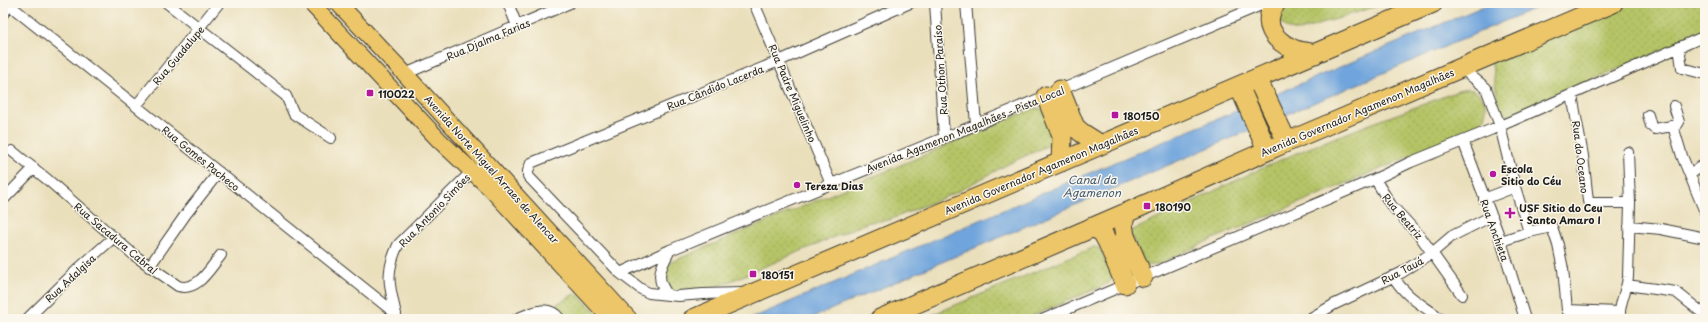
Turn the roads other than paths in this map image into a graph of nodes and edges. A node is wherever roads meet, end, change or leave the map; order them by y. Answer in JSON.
{"nodes":[{"id":1,"x":167,"y":3,"type":"edge"},
{"id":2,"x":219,"y":3,"type":"edge"},
{"id":3,"x":311,"y":3,"type":"edge"},
{"id":4,"x":338,"y":3,"type":"edge"},
{"id":5,"x":508,"y":3,"type":"edge"},
{"id":6,"x":570,"y":3,"type":"edge"},
{"id":7,"x":754,"y":3,"type":"edge"},
{"id":8,"x":910,"y":3,"type":"edge"},
{"id":9,"x":935,"y":3,"type":"edge"},
{"id":10,"x":966,"y":3,"type":"edge"},
{"id":11,"x":1266,"y":3,"type":"edge"},
{"id":12,"x":1276,"y":3,"type":"edge"},
{"id":13,"x":1433,"y":3,"type":"edge"},
{"id":14,"x":1613,"y":3,"type":"edge"},
{"id":15,"x":9,"y":4,"type":"edge"},
{"id":16,"x":3,"y":14,"type":"edge"},
{"id":17,"x":517,"y":26,"type":"junction"},
{"id":18,"x":199,"y":29,"type":"junction"},
{"id":19,"x":1705,"y":36,"type":"edge"},
{"id":20,"x":1679,"y":47,"type":"junction"},
{"id":21,"x":1314,"y":54,"type":"junction"},
{"id":22,"x":779,"y":61,"type":"junction"},
{"id":23,"x":1461,"y":68,"type":"junction"},
{"id":24,"x":405,"y":74,"type":"junction"},
{"id":25,"x":1705,"y":74,"type":"edge"},
{"id":26,"x":1261,"y":86,"type":"junction"},
{"id":27,"x":1053,"y":93,"type":"junction"},
{"id":28,"x":1243,"y":93,"type":"junction"},
{"id":29,"x":1572,"y":95,"type":"junction"},
{"id":30,"x":136,"y":106,"type":"junction"},
{"id":31,"x":1674,"y":106,"type":"dead end"},
{"id":32,"x":1648,"y":115,"type":"dead end"},
{"id":33,"x":976,"y":124,"type":"junction"},
{"id":34,"x":1500,"y":126,"type":"junction"},
{"id":35,"x":1673,"y":126,"type":"junction"},
{"id":36,"x":1283,"y":134,"type":"junction"},
{"id":37,"x":944,"y":137,"type":"junction"},
{"id":38,"x":331,"y":138,"type":"dead end"},
{"id":39,"x":1463,"y":141,"type":"junction"},
{"id":40,"x":1264,"y":142,"type":"junction"},
{"id":41,"x":1101,"y":145,"type":"junction"},
{"id":42,"x":12,"y":151,"type":"dead end"},
{"id":43,"x":1628,"y":152,"type":"dead end"},
{"id":44,"x":1062,"y":162,"type":"junction"},
{"id":45,"x":1705,"y":164,"type":"edge"},
{"id":46,"x":34,"y":168,"type":"junction"},
{"id":47,"x":472,"y":171,"type":"junction"},
{"id":48,"x":219,"y":172,"type":"junction"},
{"id":49,"x":1690,"y":174,"type":"junction"},
{"id":50,"x":1375,"y":179,"type":"junction"},
{"id":51,"x":831,"y":184,"type":"junction"},
{"id":52,"x":1515,"y":187,"type":"junction"},
{"id":53,"x":1484,"y":199,"type":"junction"},
{"id":54,"x":3,"y":200,"type":"edge"},
{"id":55,"x":1630,"y":203,"type":"junction"},
{"id":56,"x":1705,"y":212,"type":"edge"},
{"id":57,"x":1126,"y":213,"type":"junction"},
{"id":58,"x":1492,"y":216,"type":"junction"},
{"id":59,"x":1629,"y":226,"type":"junction"},
{"id":60,"x":1092,"y":227,"type":"junction"},
{"id":61,"x":1529,"y":232,"type":"junction"},
{"id":62,"x":113,"y":238,"type":"junction"},
{"id":63,"x":1705,"y":238,"type":"edge"},
{"id":64,"x":1501,"y":241,"type":"junction"},
{"id":65,"x":670,"y":250,"type":"junction"},
{"id":66,"x":1432,"y":253,"type":"junction"},
{"id":67,"x":221,"y":255,"type":"dead end"},
{"id":68,"x":149,"y":267,"type":"junction"},
{"id":69,"x":620,"y":273,"type":"junction"},
{"id":70,"x":1393,"y":276,"type":"junction"},
{"id":71,"x":1143,"y":277,"type":"junction"},
{"id":72,"x":1125,"y":284,"type":"junction"},
{"id":73,"x":1627,"y":285,"type":"junction"},
{"id":74,"x":754,"y":293,"type":"junction"},
{"id":75,"x":668,"y":295,"type":"junction"},
{"id":76,"x":1462,"y":295,"type":"dead end"},
{"id":77,"x":1705,"y":315,"type":"edge"},
{"id":78,"x":396,"y":316,"type":"edge"},
{"id":79,"x":1620,"y":316,"type":"edge"},
{"id":80,"x":28,"y":319,"type":"edge"},
{"id":81,"x":516,"y":319,"type":"edge"},
{"id":82,"x":560,"y":319,"type":"edge"},
{"id":83,"x":611,"y":319,"type":"edge"},
{"id":84,"x":629,"y":319,"type":"edge"},
{"id":85,"x":693,"y":319,"type":"edge"},
{"id":86,"x":880,"y":319,"type":"edge"},
{"id":87,"x":1044,"y":319,"type":"edge"},
{"id":88,"x":1310,"y":319,"type":"edge"},
{"id":89,"x":1441,"y":319,"type":"edge"},
{"id":90,"x":1525,"y":319,"type":"edge"}],
"edges":[{"from":1,"to":18,"type":"street"},
{"from":2,"to":18,"type":"street","name":"Rua Guadalupe"},
{"from":3,"to":47,"type":"main road","name":"Avenida Norte Miguel Arraes de Alencar"},
{"from":4,"to":24,"type":"main road","name":"Avenida Norte Miguel Arraes de Alencar"},
{"from":5,"to":17,"type":"street"},
{"from":6,"to":17,"type":"street","name":"Rua Djalma Farias"},
{"from":7,"to":22,"type":"street","name":"Rua Padre Miguelinho"},
{"from":8,"to":22,"type":"street","name":"Rua Cândido Lacerda"},
{"from":9,"to":37,"type":"street","name":"Rua Othon Paraíso"},
{"from":10,"to":33,"type":"street"},
{"from":11,"to":27,"type":"street","name":"Avenida Agamenon Magalhães - Pista Local"},
{"from":12,"to":21,"type":"highway"},
{"from":13,"to":21,"type":"highway","name":"Avenida Governador Agamenon Magalhães"},
{"from":14,"to":23,"type":"highway","name":"Avenida Governador Agamenon Magalhães"},
{"from":15,"to":16,"type":"street"},
{"from":15,"to":30,"type":"street","name":"Rua Gomes Pacheco"},
{"from":17,"to":24,"type":"street","name":"Rua Djalma Farias"},
{"from":18,"to":30,"type":"street","name":"Rua Guadalupe"},
{"from":18,"to":38,"type":"street"},
{"from":19,"to":20,"type":"street"},
{"from":20,"to":25,"type":"street"},
{"from":20,"to":29,"type":"street"},
{"from":21,"to":26,"type":"highway","name":"Avenida Governador Agamenon Magalhães"},
{"from":22,"to":51,"type":"street","name":"Rua Padre Miguelinho"},
{"from":22,"to":69,"type":"street","name":"Rua Cândido Lacerda"},
{"from":23,"to":34,"type":"street"},
{"from":23,"to":36,"type":"highway","name":"Avenida Governador Agamenon Magalhães"},
{"from":24,"to":84,"type":"main road","name":"Avenida Norte Miguel Arraes de Alencar"},
{"from":26,"to":28,"type":"highway","name":"Avenida Governador Agamenon Magalhães"},
{"from":26,"to":36,"type":"highway"},
{"from":27,"to":33,"type":"street","name":"Avenida Agamenon Magalhães - Pista Local"},
{"from":27,"to":41,"type":"highway"},
{"from":27,"to":44,"type":"highway"},
{"from":28,"to":40,"type":"highway"},
{"from":28,"to":41,"type":"highway","name":"Avenida Governador Agamenon Magalhães"},
{"from":29,"to":34,"type":"street"},
{"from":29,"to":55,"type":"street","name":"Rua do Oceano"},
{"from":30,"to":48,"type":"street","name":"Rua Gomes Pacheco"},
{"from":31,"to":35,"type":"street"},
{"from":32,"to":35,"type":"street"},
{"from":33,"to":37,"type":"street","name":"Avenida Agamenon Magalhães - Pista Local"},
{"from":34,"to":39,"type":"street"},
{"from":34,"to":52,"type":"street"},
{"from":35,"to":49,"type":"street"},
{"from":36,"to":40,"type":"highway","name":"Avenida Governador Agamenon Magalhães"},
{"from":37,"to":51,"type":"street","name":"Avenida Agamenon Magalhães - Pista Local"},
{"from":39,"to":50,"type":"street"},
{"from":39,"to":53,"type":"street","name":"Rua Anchieta"},
{"from":40,"to":57,"type":"highway","name":"Avenida Governador Agamenon Magalhães"},
{"from":41,"to":44,"type":"highway","name":"Avenida Governador Agamenon Magalhães"},
{"from":42,"to":46,"type":"street","name":"Rua Sacadura Cabral"},
{"from":43,"to":55,"type":"street"},
{"from":44,"to":74,"type":"highway","name":"Avenida Governador Agamenon Magalhães"},
{"from":45,"to":49,"type":"street"},
{"from":46,"to":54,"type":"street"},
{"from":46,"to":62,"type":"street","name":"Rua Sacadura Cabral"},
{"from":47,"to":78,"type":"street","name":"Rua Antonio Simões"},
{"from":47,"to":83,"type":"main road","name":"Avenida Norte Miguel Arraes de Alencar"},
{"from":48,"to":68,"type":"street"},
{"from":48,"to":78,"type":"street","name":"Rua Gomes Pacheco"},
{"from":49,"to":56,"type":"street"},
{"from":50,"to":66,"type":"street","name":"Rua Beatriz"},
{"from":50,"to":71,"type":"street"},
{"from":51,"to":65,"type":"street","name":"Avenida Agamenon Magalhães - Pista Local"},
{"from":52,"to":53,"type":"street"},
{"from":52,"to":61,"type":"street"},
{"from":53,"to":58,"type":"street","name":"Rua Anchieta"},
{"from":55,"to":59,"type":"street"},
{"from":57,"to":60,"type":"highway","name":"Avenida Governador Agamenon Magalhães"},
{"from":57,"to":71,"type":"highway"},
{"from":58,"to":64,"type":"street","name":"Rua Anchieta"},
{"from":58,"to":66,"type":"street","name":"Rua Tauá"},
{"from":59,"to":63,"type":"street"},
{"from":59,"to":73,"type":"street"},
{"from":60,"to":72,"type":"highway"},
{"from":60,"to":86,"type":"highway","name":"Avenida Governador Agamenon Magalhães"},
{"from":61,"to":64,"type":"street"},
{"from":61,"to":79,"type":"street"},
{"from":62,"to":68,"type":"street","name":"Rua Sacadura Cabral"},
{"from":62,"to":80,"type":"street","name":"Rua Adalgisa"},
{"from":64,"to":90,"type":"street","name":"Rua Anchieta"},
{"from":65,"to":69,"type":"street","name":"Avenida Agamenon Magalhães - Pista Local"},
{"from":65,"to":75,"type":"street"},
{"from":66,"to":70,"type":"street","name":"Rua Tauá"},
{"from":66,"to":76,"type":"street","name":"Rua Beatriz"},
{"from":67,"to":68,"type":"street","name":"Rua Sacadura Cabral"},
{"from":69,"to":75,"type":"street"},
{"from":70,"to":88,"type":"street","name":"Rua Tauá"},
{"from":70,"to":89,"type":"street"},
{"from":71,"to":72,"type":"street"},
{"from":72,"to":87,"type":"street"},
{"from":73,"to":77,"type":"street"},
{"from":73,"to":79,"type":"street"},
{"from":74,"to":75,"type":"street"},
{"from":74,"to":85,"type":"highway","name":"Avenida Governador Agamenon Magalhães"},
{"from":81,"to":82,"type":"street"}]}
